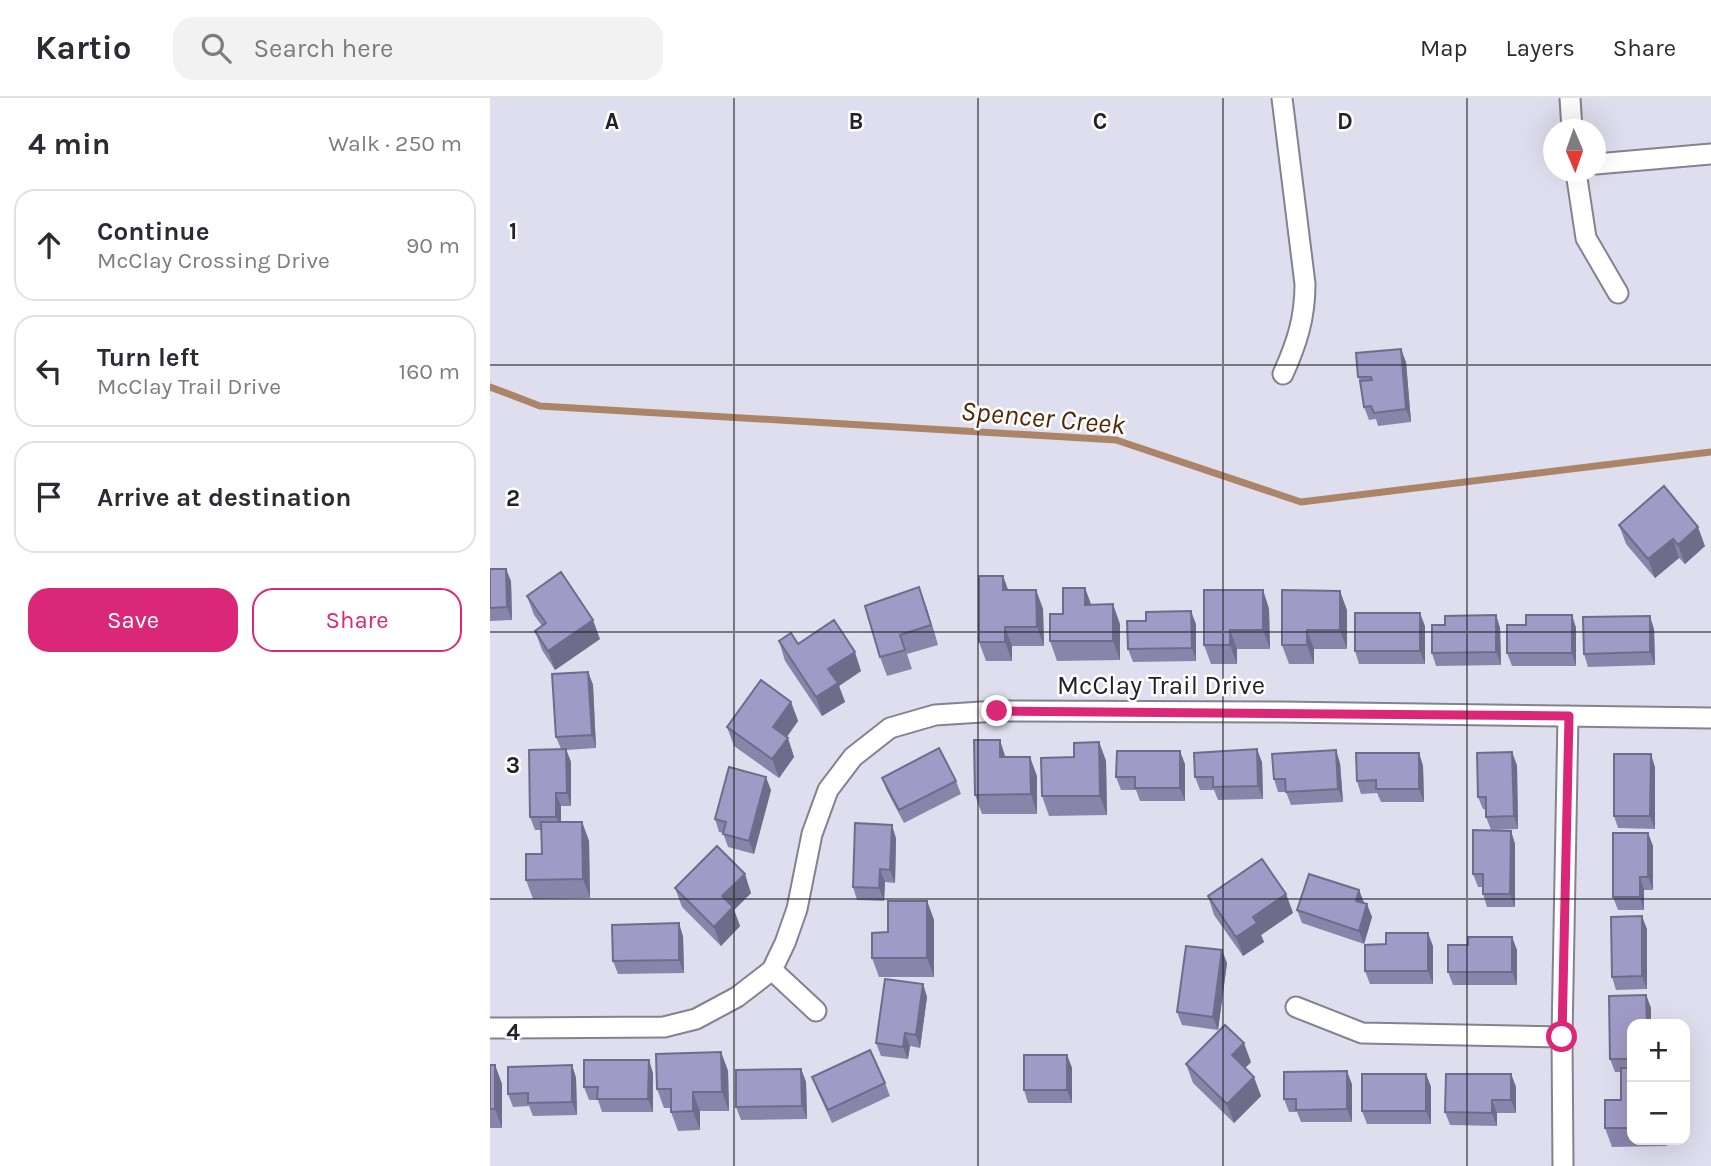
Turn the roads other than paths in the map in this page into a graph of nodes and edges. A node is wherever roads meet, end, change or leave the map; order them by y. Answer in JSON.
{"nodes":[{"id":1,"x":1282,"y":98,"type":"edge"},
{"id":2,"x":1570,"y":98,"type":"edge"},
{"id":3,"x":1571,"y":119,"type":"edge"},
{"id":4,"x":1711,"y":154,"type":"edge"},
{"id":5,"x":1606,"y":163,"type":"edge"},
{"id":6,"x":1578,"y":182,"type":"edge"},
{"id":7,"x":1618,"y":293,"type":"dead end"},
{"id":8,"x":1283,"y":374,"type":"dead end"},
{"id":9,"x":1569,"y":716,"type":"junction"},
{"id":10,"x":1711,"y":718,"type":"edge"},
{"id":11,"x":772,"y":970,"type":"junction"},
{"id":12,"x":1296,"y":1007,"type":"dead end"},
{"id":13,"x":816,"y":1011,"type":"dead end"},
{"id":14,"x":490,"y":1028,"type":"edge"},
{"id":15,"x":1562,"y":1037,"type":"junction"},
{"id":16,"x":1563,"y":1166,"type":"edge"}],
"edges":[{"from":1,"to":8,"type":"street"},
{"from":2,"to":3,"type":"street"},
{"from":4,"to":5,"type":"street"},
{"from":6,"to":7,"type":"street"},
{"from":9,"to":10,"type":"street","name":"McClay Trail Drive"},
{"from":9,"to":11,"type":"street","name":"McClay Trail Drive"},
{"from":9,"to":15,"type":"street"},
{"from":11,"to":13,"type":"street"},
{"from":11,"to":14,"type":"street"},
{"from":12,"to":15,"type":"street"},
{"from":15,"to":16,"type":"street"}]}
